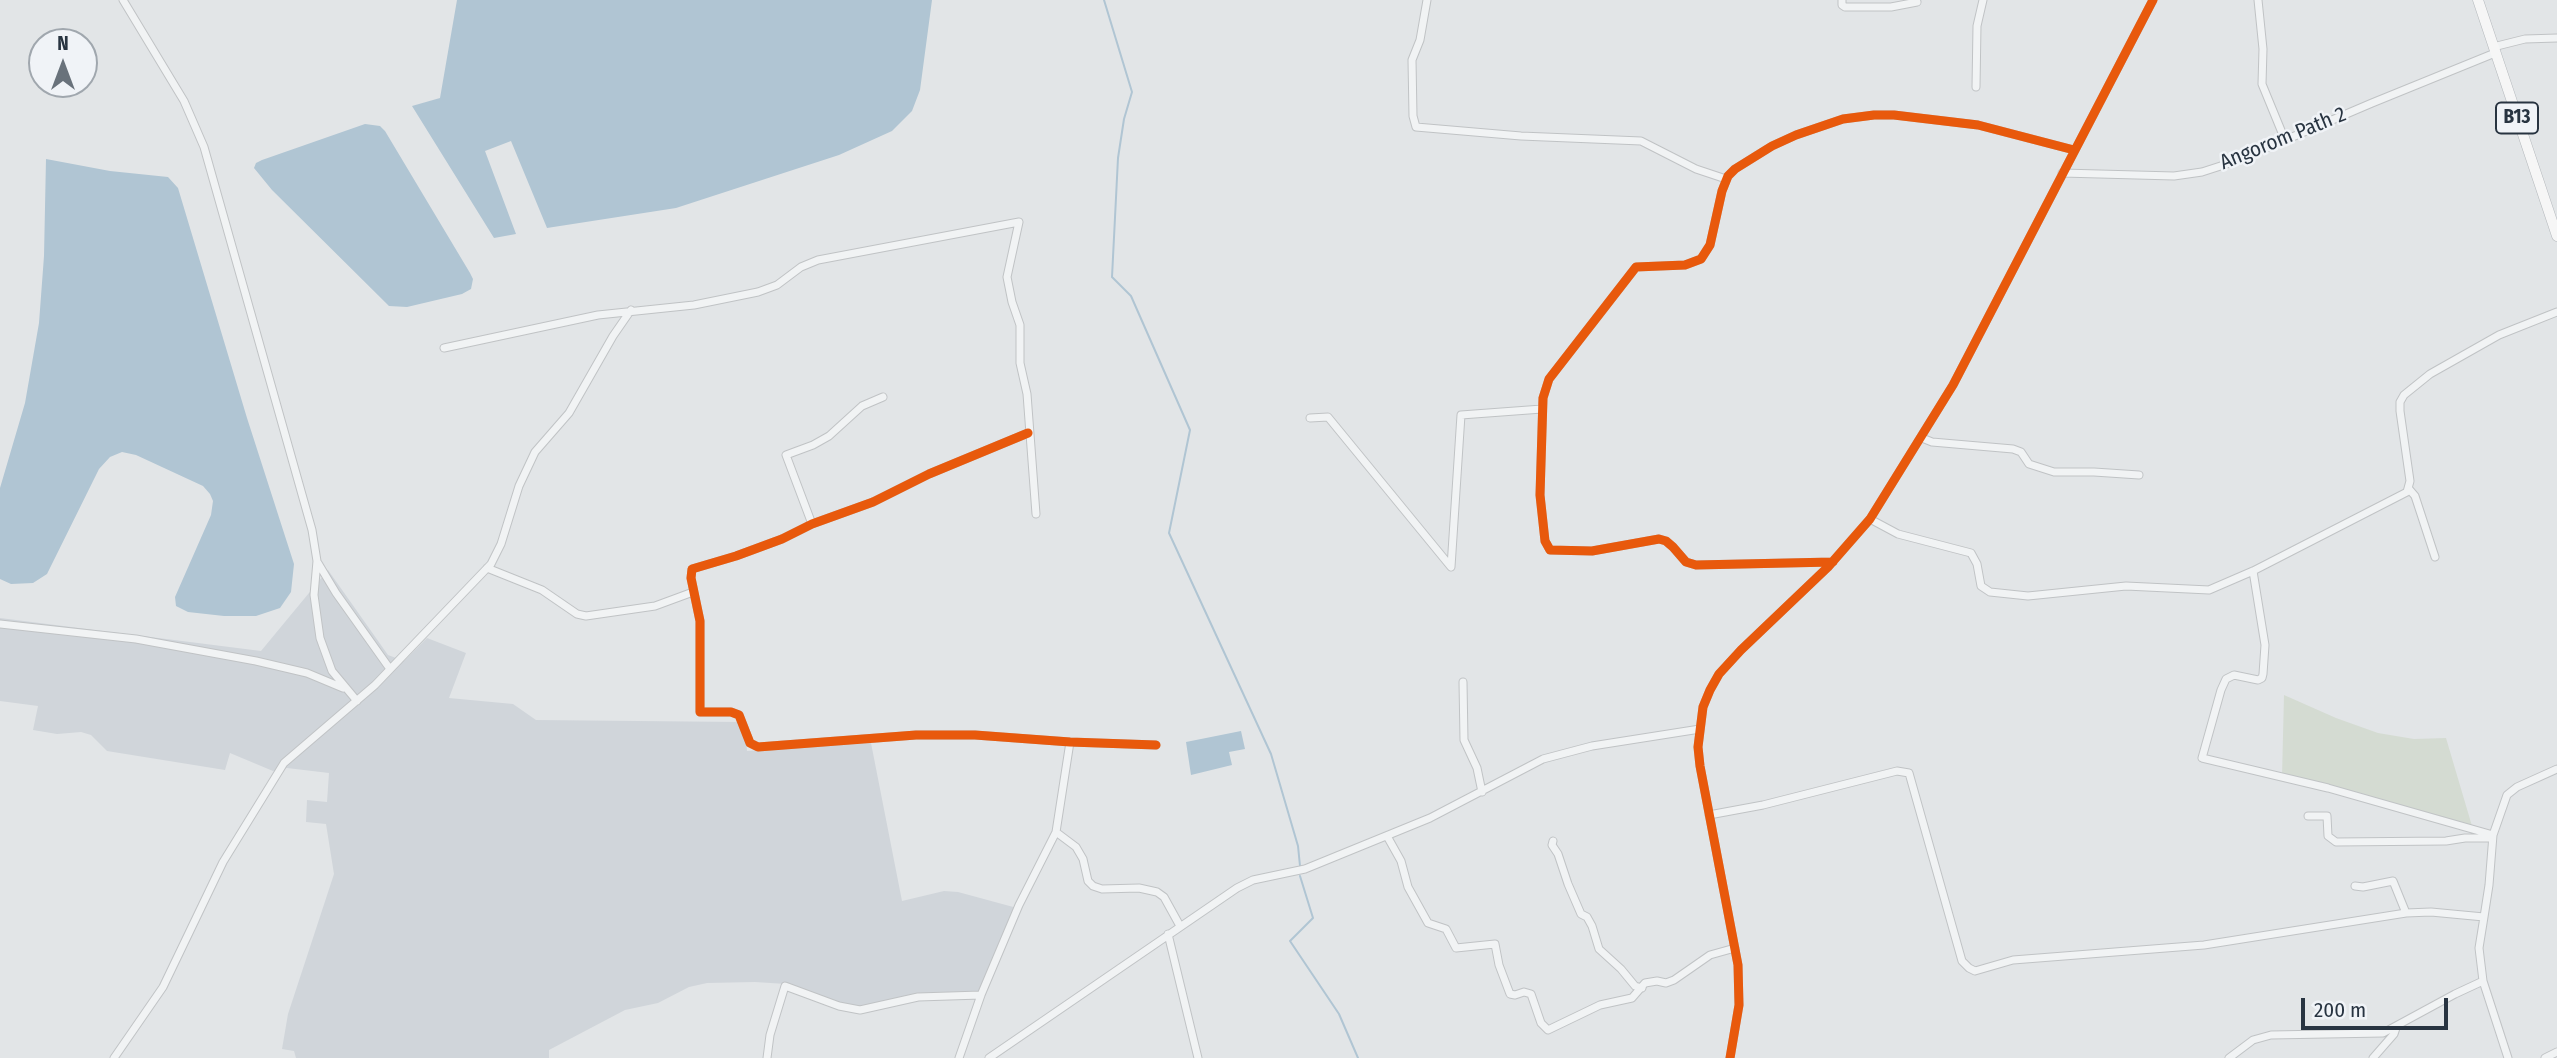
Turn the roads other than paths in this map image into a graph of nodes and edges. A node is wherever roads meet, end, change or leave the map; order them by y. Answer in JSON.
{"nodes":[{"id":1,"x":122,"y":0,"type":"edge"},
{"id":2,"x":1427,"y":0,"type":"edge"},
{"id":3,"x":1842,"y":0,"type":"edge"},
{"id":4,"x":1983,"y":0,"type":"edge"},
{"id":5,"x":2153,"y":0,"type":"edge"},
{"id":6,"x":2258,"y":0,"type":"edge"},
{"id":7,"x":2478,"y":0,"type":"edge"},
{"id":8,"x":1917,"y":2,"type":"edge"},
{"id":9,"x":2557,"y":38,"type":"edge"},
{"id":10,"x":2494,"y":50,"type":"junction"},
{"id":11,"x":1976,"y":87,"type":"dead end"},
{"id":12,"x":2285,"y":140,"type":"junction"},
{"id":13,"x":2074,"y":150,"type":"junction"},
{"id":14,"x":2062,"y":173,"type":"junction"},
{"id":15,"x":1726,"y":178,"type":"junction"},
{"id":16,"x":2557,"y":236,"type":"edge"},
{"id":17,"x":631,"y":310,"type":"junction"},
{"id":18,"x":2557,"y":312,"type":"edge"},
{"id":19,"x":444,"y":348,"type":"dead end"},
{"id":20,"x":884,"y":397,"type":"dead end"},
{"id":21,"x":1542,"y":409,"type":"junction"},
{"id":22,"x":1310,"y":418,"type":"dead end"},
{"id":23,"x":1028,"y":433,"type":"junction"},
{"id":24,"x":1922,"y":438,"type":"junction"},
{"id":25,"x":2139,"y":475,"type":"dead end"},
{"id":26,"x":2409,"y":489,"type":"junction"},
{"id":27,"x":1036,"y":514,"type":"dead end"},
{"id":28,"x":1870,"y":519,"type":"junction"},
{"id":29,"x":812,"y":524,"type":"junction"},
{"id":30,"x":2435,"y":557,"type":"dead end"},
{"id":31,"x":317,"y":561,"type":"junction"},
{"id":32,"x":1833,"y":562,"type":"junction"},
{"id":33,"x":487,"y":568,"type":"junction"},
{"id":34,"x":2253,"y":571,"type":"junction"},
{"id":35,"x":693,"y":592,"type":"junction"},
{"id":36,"x":0,"y":624,"type":"edge"},
{"id":37,"x":390,"y":669,"type":"junction"},
{"id":38,"x":1463,"y":682,"type":"dead end"},
{"id":39,"x":344,"y":688,"type":"junction"},
{"id":40,"x":357,"y":701,"type":"junction"},
{"id":41,"x":1700,"y":729,"type":"junction"},
{"id":42,"x":1070,"y":742,"type":"junction"},
{"id":43,"x":1156,"y":745,"type":"dead end"},
{"id":44,"x":2557,"y":769,"type":"edge"},
{"id":45,"x":1482,"y":792,"type":"junction"},
{"id":46,"x":1709,"y":815,"type":"junction"},
{"id":47,"x":2308,"y":816,"type":"dead end"},
{"id":48,"x":1056,"y":832,"type":"junction"},
{"id":49,"x":2493,"y":835,"type":"junction"},
{"id":50,"x":1387,"y":836,"type":"junction"},
{"id":51,"x":1553,"y":841,"type":"dead end"},
{"id":52,"x":2355,"y":886,"type":"dead end"},
{"id":53,"x":2406,"y":913,"type":"junction"},
{"id":54,"x":2483,"y":917,"type":"junction"},
{"id":55,"x":1180,"y":926,"type":"junction"},
{"id":56,"x":1168,"y":934,"type":"junction"},
{"id":57,"x":1735,"y":948,"type":"junction"},
{"id":58,"x":2483,"y":981,"type":"junction"},
{"id":59,"x":1642,"y":988,"type":"junction"},
{"id":60,"x":981,"y":995,"type":"junction"},
{"id":61,"x":2396,"y":1028,"type":"junction"},
{"id":62,"x":2557,"y":1052,"type":"edge"},
{"id":63,"x":114,"y":1058,"type":"edge"},
{"id":64,"x":767,"y":1058,"type":"edge"},
{"id":65,"x":959,"y":1058,"type":"edge"},
{"id":66,"x":989,"y":1058,"type":"edge"},
{"id":67,"x":1198,"y":1058,"type":"edge"},
{"id":68,"x":1730,"y":1058,"type":"edge"},
{"id":69,"x":2229,"y":1058,"type":"edge"},
{"id":70,"x":2373,"y":1058,"type":"edge"},
{"id":71,"x":2508,"y":1058,"type":"edge"},
{"id":72,"x":2544,"y":1058,"type":"edge"}],
"edges":[{"from":1,"to":31,"type":"street"},
{"from":2,"to":15,"type":"street"},
{"from":3,"to":8,"type":"street"},
{"from":4,"to":11,"type":"street"},
{"from":5,"to":13,"type":"street"},
{"from":6,"to":12,"type":"street"},
{"from":7,"to":10,"type":"highway","number":"B13"},
{"from":9,"to":10,"type":"street","name":"Angorom Path 2"},
{"from":10,"to":12,"type":"street","name":"Angorom Path 2"},
{"from":10,"to":16,"type":"highway","number":"B13"},
{"from":12,"to":14,"type":"street","name":"Angorom Path 2"},
{"from":13,"to":14,"type":"street"},
{"from":13,"to":15,"type":"street"},
{"from":14,"to":24,"type":"street"},
{"from":15,"to":21,"type":"street"},
{"from":17,"to":19,"type":"street"},
{"from":17,"to":23,"type":"street"},
{"from":17,"to":33,"type":"street"},
{"from":18,"to":26,"type":"street"},
{"from":20,"to":29,"type":"street"},
{"from":21,"to":22,"type":"street"},
{"from":21,"to":32,"type":"street"},
{"from":23,"to":27,"type":"street"},
{"from":23,"to":29,"type":"street"},
{"from":24,"to":25,"type":"street"},
{"from":24,"to":28,"type":"street"},
{"from":26,"to":30,"type":"street"},
{"from":26,"to":34,"type":"street"},
{"from":28,"to":32,"type":"street"},
{"from":28,"to":34,"type":"street"},
{"from":29,"to":35,"type":"street"},
{"from":31,"to":37,"type":"street"},
{"from":31,"to":39,"type":"street"},
{"from":32,"to":41,"type":"street"},
{"from":33,"to":35,"type":"street"},
{"from":33,"to":37,"type":"street"},
{"from":34,"to":49,"type":"street"},
{"from":35,"to":42,"type":"street"},
{"from":36,"to":39,"type":"street"},
{"from":37,"to":40,"type":"street"},
{"from":38,"to":45,"type":"street"},
{"from":39,"to":40,"type":"street"},
{"from":40,"to":63,"type":"street"},
{"from":41,"to":45,"type":"street"},
{"from":41,"to":46,"type":"street"},
{"from":42,"to":43,"type":"street"},
{"from":42,"to":48,"type":"street"},
{"from":44,"to":49,"type":"street"},
{"from":45,"to":50,"type":"street"},
{"from":46,"to":53,"type":"street"},
{"from":46,"to":57,"type":"street"},
{"from":47,"to":49,"type":"street"},
{"from":48,"to":55,"type":"street"},
{"from":48,"to":60,"type":"street"},
{"from":49,"to":54,"type":"street"},
{"from":50,"to":55,"type":"street"},
{"from":50,"to":59,"type":"street"},
{"from":51,"to":59,"type":"street"},
{"from":52,"to":53,"type":"street"},
{"from":53,"to":54,"type":"street"},
{"from":54,"to":58,"type":"street"},
{"from":55,"to":56,"type":"street"},
{"from":56,"to":66,"type":"street"},
{"from":56,"to":67,"type":"street"},
{"from":57,"to":59,"type":"street"},
{"from":57,"to":68,"type":"street"},
{"from":58,"to":61,"type":"street"},
{"from":58,"to":71,"type":"street"},
{"from":60,"to":64,"type":"street"},
{"from":60,"to":65,"type":"street"},
{"from":61,"to":69,"type":"street"},
{"from":61,"to":70,"type":"street"},
{"from":62,"to":72,"type":"street"}]}
